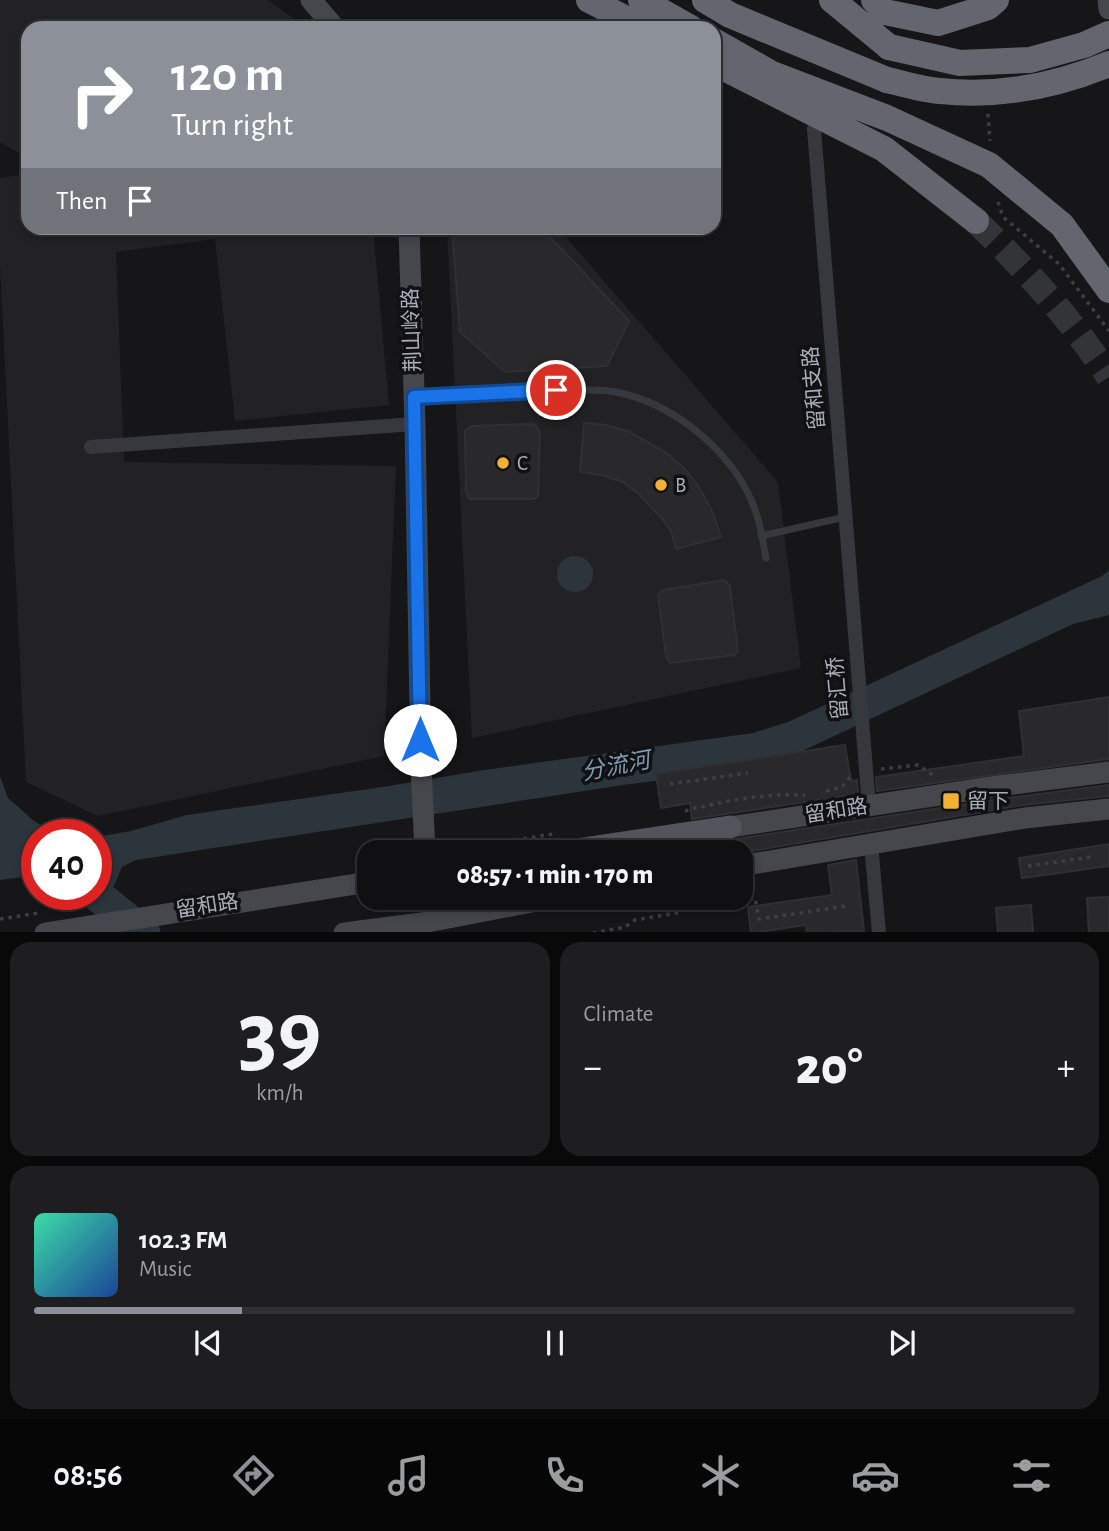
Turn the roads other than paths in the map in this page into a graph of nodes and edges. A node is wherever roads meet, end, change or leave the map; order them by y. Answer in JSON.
{"nodes":[{"id":1,"x":311,"y":0,"type":"edge"},
{"id":2,"x":589,"y":0,"type":"edge"},
{"id":3,"x":641,"y":0,"type":"edge"},
{"id":4,"x":705,"y":0,"type":"edge"},
{"id":5,"x":832,"y":0,"type":"edge"},
{"id":6,"x":874,"y":0,"type":"edge"},
{"id":7,"x":996,"y":0,"type":"edge"},
{"id":8,"x":1108,"y":0,"type":"edge"},
{"id":9,"x":1109,"y":9,"type":"edge"},
{"id":10,"x":329,"y":21,"type":"edge"},
{"id":11,"x":631,"y":21,"type":"edge"},
{"id":12,"x":678,"y":21,"type":"edge"},
{"id":13,"x":1109,"y":34,"type":"edge"},
{"id":14,"x":721,"y":45,"type":"edge"},
{"id":15,"x":1109,"y":64,"type":"edge"},
{"id":16,"x":721,"y":67,"type":"edge"},
{"id":17,"x":814,"y":130,"type":"dead end"},
{"id":18,"x":976,"y":221,"type":"tunnel mouth"},
{"id":19,"x":409,"y":235,"type":"edge"},
{"id":20,"x":1109,"y":290,"type":"edge"},
{"id":21,"x":414,"y":397,"type":"junction"},
{"id":22,"x":415,"y":424,"type":"junction"},
{"id":23,"x":91,"y":447,"type":"dead end"},
{"id":24,"x":845,"y":517,"type":"junction"},
{"id":25,"x":761,"y":536,"type":"junction"},
{"id":26,"x":766,"y":558,"type":"dead end"},
{"id":27,"x":855,"y":643,"type":"joint"},
{"id":28,"x":1109,"y":772,"type":"edge"},
{"id":29,"x":869,"y":806,"type":"junction"},
{"id":30,"x":1109,"y":809,"type":"edge"},
{"id":31,"x":730,"y":827,"type":"joint"},
{"id":32,"x":424,"y":840,"type":"edge"},
{"id":33,"x":643,"y":840,"type":"edge"},
{"id":34,"x":871,"y":844,"type":"junction"},
{"id":35,"x":753,"y":864,"type":"edge"},
{"id":36,"x":357,"y":883,"type":"edge"},
{"id":37,"x":505,"y":910,"type":"edge"},
{"id":38,"x":442,"y":926,"type":"edge"},
{"id":39,"x":51,"y":932,"type":"edge"},
{"id":40,"x":358,"y":932,"type":"edge"},
{"id":41,"x":879,"y":932,"type":"edge"}],
"edges":[{"from":1,"to":10,"type":"main road"},
{"from":2,"to":11,"type":"highway"},
{"from":3,"to":12,"type":"highway"},
{"from":4,"to":15,"type":"highway","bridge":true},
{"from":5,"to":13,"type":"highway","bridge":true},
{"from":6,"to":7,"type":"highway"},
{"from":8,"to":9,"type":"main road"},
{"from":14,"to":20,"type":"highway"},
{"from":16,"to":18,"type":"highway"},
{"from":17,"to":24,"type":"street","name":"留和支路"},
{"from":19,"to":21,"type":"main road","name":"荆山岭路"},
{"from":21,"to":22,"type":"main road","name":"荆山岭路"},
{"from":21,"to":25,"type":"lane"},
{"from":22,"to":23,"type":"street"},
{"from":22,"to":32,"type":"main road","name":"荆山岭路"},
{"from":24,"to":25,"type":"lane"},
{"from":24,"to":27,"type":"street","name":"留和支路"},
{"from":25,"to":26,"type":"lane"},
{"from":27,"to":29,"type":"street","name":"留汇桥"},
{"from":28,"to":29,"type":"main road","name":"留和路"},
{"from":29,"to":31,"type":"main road","name":"留和路"},
{"from":30,"to":34,"type":"main road","name":"留和路"},
{"from":31,"to":33,"type":"main road","name":"留和路"},
{"from":34,"to":35,"type":"main road","name":"留和路"},
{"from":34,"to":41,"type":"street"},
{"from":36,"to":39,"type":"main road","name":"留和路"},
{"from":37,"to":38,"type":"main road"},
{"from":38,"to":40,"type":"main road"}]}
